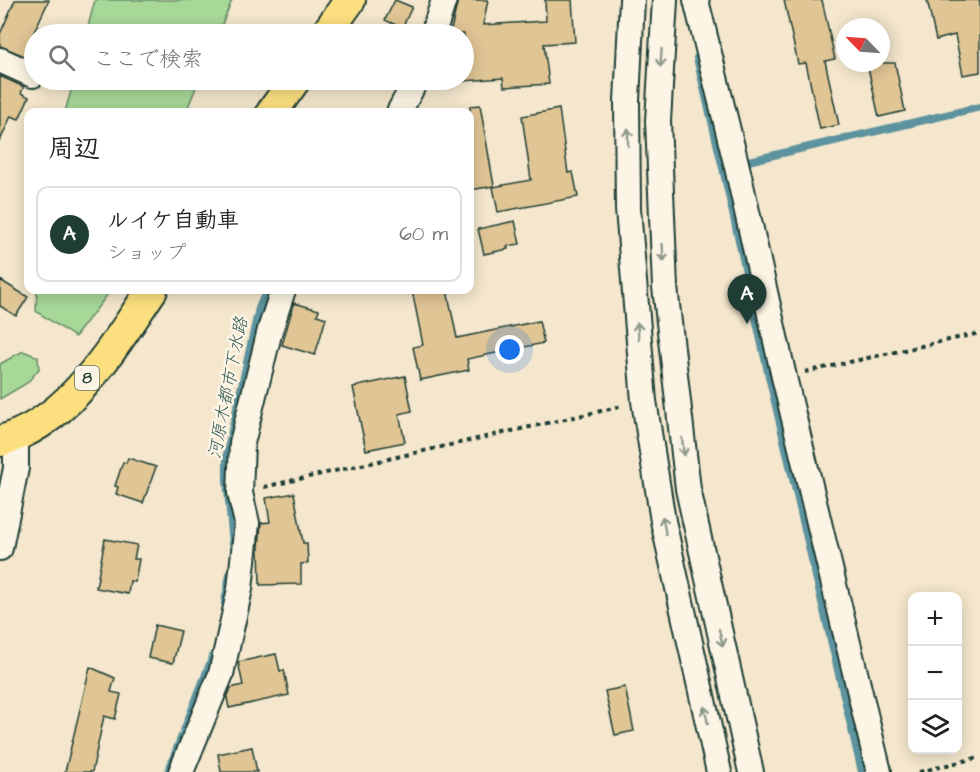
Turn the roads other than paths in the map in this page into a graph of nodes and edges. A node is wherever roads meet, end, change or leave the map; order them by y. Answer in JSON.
{"nodes":[{"id":1,"x":350,"y":0,"type":"edge"},
{"id":2,"x":444,"y":0,"type":"edge"},
{"id":3,"x":632,"y":0,"type":"edge"},
{"id":4,"x":665,"y":0,"type":"edge"},
{"id":5,"x":696,"y":0,"type":"edge"},
{"id":6,"x":333,"y":24,"type":"edge"},
{"id":7,"x":436,"y":24,"type":"edge"},
{"id":8,"x":0,"y":60,"type":"edge"},
{"id":9,"x":24,"y":71,"type":"edge"},
{"id":10,"x":288,"y":90,"type":"edge"},
{"id":11,"x":411,"y":90,"type":"edge"},
{"id":12,"x":275,"y":108,"type":"edge"},
{"id":13,"x":401,"y":108,"type":"edge"},
{"id":14,"x":149,"y":294,"type":"edge"},
{"id":15,"x":282,"y":294,"type":"edge"},
{"id":16,"x":8,"y":439,"type":"edge"},
{"id":17,"x":0,"y":548,"type":"edge"},
{"id":18,"x":181,"y":772,"type":"edge"},
{"id":19,"x":719,"y":772,"type":"edge"},
{"id":20,"x":751,"y":772,"type":"edge"},
{"id":21,"x":879,"y":772,"type":"edge"}],
"edges":[{"from":1,"to":6,"type":"main road"},
{"from":2,"to":7,"type":"street"},
{"from":19,"to":3,"type":"street","one_way":true},
{"from":4,"to":20,"type":"street","one_way":true},
{"from":5,"to":21,"type":"street"},
{"from":8,"to":9,"type":"street"},
{"from":10,"to":12,"type":"main road"},
{"from":11,"to":13,"type":"street"},
{"from":14,"to":16,"type":"main road","number":"8"},
{"from":15,"to":18,"type":"street"},
{"from":16,"to":17,"type":"street"}]}
